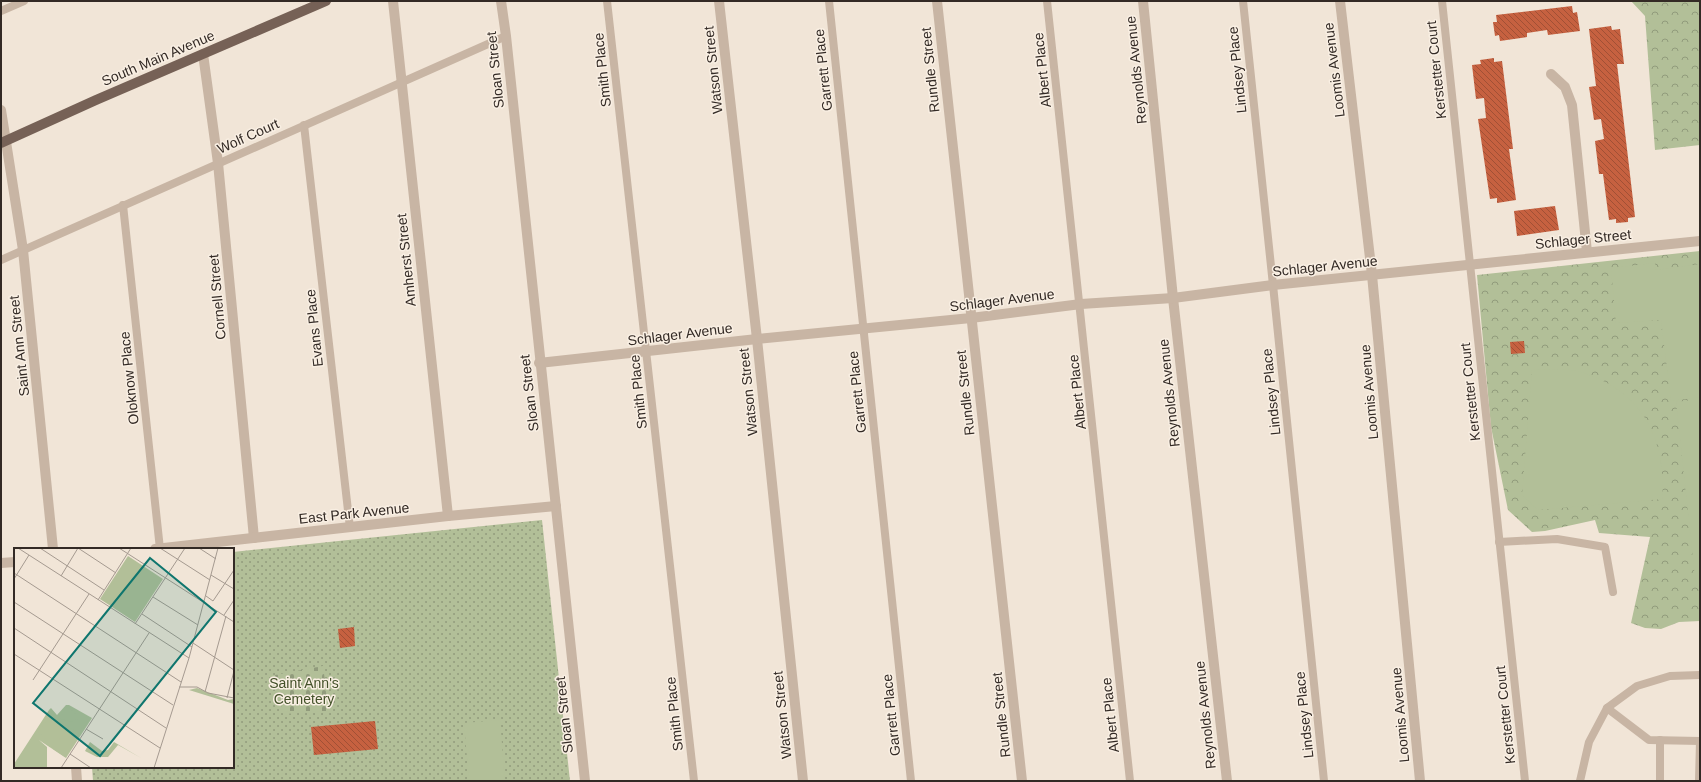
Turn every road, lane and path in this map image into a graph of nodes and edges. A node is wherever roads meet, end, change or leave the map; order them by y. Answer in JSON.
{"nodes":[{"id":1,"x":24,"y":1,"type":"edge"},
{"id":2,"x":326,"y":1,"type":"edge"},
{"id":3,"x":393,"y":1,"type":"edge"},
{"id":4,"x":501,"y":1,"type":"edge"},
{"id":5,"x":608,"y":1,"type":"edge"},
{"id":6,"x":719,"y":1,"type":"edge"},
{"id":7,"x":829,"y":1,"type":"edge"},
{"id":8,"x":937,"y":1,"type":"edge"},
{"id":9,"x":1048,"y":1,"type":"edge"},
{"id":10,"x":1143,"y":1,"type":"edge"},
{"id":11,"x":1243,"y":1,"type":"edge"},
{"id":12,"x":1340,"y":1,"type":"edge"},
{"id":13,"x":1442,"y":1,"type":"edge"},
{"id":14,"x":1,"y":11,"type":"edge"},
{"id":15,"x":506,"y":36,"type":"junction"},
{"id":16,"x":203,"y":54,"type":"junction"},
{"id":17,"x":1552,"y":74,"type":"dead end"},
{"id":18,"x":402,"y":82,"type":"junction"},
{"id":19,"x":1,"y":110,"type":"edge"},
{"id":20,"x":304,"y":125,"type":"junction"},
{"id":21,"x":3,"y":142,"type":"edge"},
{"id":22,"x":218,"y":164,"type":"junction"},
{"id":23,"x":123,"y":205,"type":"junction"},
{"id":24,"x":1700,"y":241,"type":"edge"},
{"id":25,"x":23,"y":250,"type":"junction"},
{"id":26,"x":1587,"y":252,"type":"junction"},
{"id":27,"x":1,"y":260,"type":"edge"},
{"id":28,"x":1469,"y":265,"type":"junction"},
{"id":29,"x":1372,"y":275,"type":"junction"},
{"id":30,"x":1274,"y":285,"type":"junction"},
{"id":31,"x":1173,"y":298,"type":"junction"},
{"id":32,"x":1080,"y":304,"type":"junction"},
{"id":33,"x":971,"y":318,"type":"junction"},
{"id":34,"x":864,"y":330,"type":"junction"},
{"id":35,"x":757,"y":339,"type":"junction"},
{"id":36,"x":647,"y":352,"type":"junction"},
{"id":37,"x":539,"y":363,"type":"junction"},
{"id":38,"x":556,"y":506,"type":"junction"},
{"id":39,"x":448,"y":516,"type":"junction"},
{"id":40,"x":350,"y":528,"type":"junction"},
{"id":41,"x":254,"y":538,"type":"junction"},
{"id":42,"x":1499,"y":542,"type":"junction"},
{"id":43,"x":54,"y":548,"type":"edge"},
{"id":44,"x":160,"y":548,"type":"edge"},
{"id":45,"x":14,"y":562,"type":"edge"},
{"id":46,"x":1,"y":563,"type":"edge"},
{"id":47,"x":1613,"y":592,"type":"dead end"},
{"id":48,"x":1700,"y":675,"type":"edge"},
{"id":49,"x":1607,"y":708,"type":"junction"},
{"id":50,"x":1660,"y":740,"type":"junction"},
{"id":51,"x":1700,"y":741,"type":"edge"},
{"id":52,"x":76,"y":768,"type":"edge"},
{"id":53,"x":77,"y":781,"type":"edge"},
{"id":54,"x":585,"y":781,"type":"edge"},
{"id":55,"x":694,"y":781,"type":"edge"},
{"id":56,"x":802,"y":781,"type":"edge"},
{"id":57,"x":911,"y":781,"type":"edge"},
{"id":58,"x":1022,"y":781,"type":"edge"},
{"id":59,"x":1130,"y":781,"type":"edge"},
{"id":60,"x":1227,"y":781,"type":"edge"},
{"id":61,"x":1324,"y":781,"type":"edge"},
{"id":62,"x":1420,"y":781,"type":"edge"},
{"id":63,"x":1525,"y":781,"type":"edge"},
{"id":64,"x":1580,"y":781,"type":"edge"},
{"id":65,"x":1660,"y":781,"type":"edge"},
{"id":66,"x":1699,"y":781,"type":"edge"}],
"edges":[{"from":1,"to":14,"type":"lane"},
{"from":2,"to":16,"type":"main road","name":"South Main Avenue"},
{"from":3,"to":18,"type":"street","name":"Amherst Street"},
{"from":4,"to":15,"type":"street","name":"Sloan Street"},
{"from":5,"to":36,"type":"lane","name":"Smith Place"},
{"from":6,"to":35,"type":"street","name":"Watson Street"},
{"from":7,"to":34,"type":"lane","name":"Garrett Place"},
{"from":8,"to":33,"type":"street","name":"Rundle Street"},
{"from":9,"to":32,"type":"lane","name":"Albert Place"},
{"from":10,"to":31,"type":"street","name":"Reynolds Avenue"},
{"from":11,"to":30,"type":"lane","name":"Lindsey Place"},
{"from":12,"to":29,"type":"street","name":"Loomis Avenue"},
{"from":13,"to":28,"type":"lane","name":"Kerstetter Court"},
{"from":15,"to":18,"type":"lane","name":"Wolf Court"},
{"from":15,"to":37,"type":"street","name":"Sloan Street"},
{"from":16,"to":21,"type":"main road","name":"South Main Avenue"},
{"from":16,"to":22,"type":"street","name":"Cornell Street"},
{"from":17,"to":26,"type":"street"},
{"from":18,"to":20,"type":"lane","name":"Wolf Court"},
{"from":18,"to":39,"type":"street","name":"Amherst Street"},
{"from":19,"to":21,"type":"street","name":"Saint Ann Street"},
{"from":20,"to":22,"type":"lane","name":"Wolf Court"},
{"from":20,"to":40,"type":"lane","name":"Evans Place"},
{"from":21,"to":25,"type":"street","name":"Saint Ann Street"},
{"from":22,"to":23,"type":"lane","name":"Wolf Court"},
{"from":22,"to":41,"type":"street","name":"Cornell Street"},
{"from":23,"to":25,"type":"lane","name":"Wolf Court"},
{"from":23,"to":44,"type":"lane","name":"Oloknow Place"},
{"from":24,"to":26,"type":"street","name":"Schlager Street"},
{"from":25,"to":27,"type":"lane","name":"Wolf Court"},
{"from":25,"to":43,"type":"street","name":"Saint Ann Street"},
{"from":26,"to":28,"type":"street","name":"Schlager Street"},
{"from":28,"to":29,"type":"street","name":"Schlager Avenue"},
{"from":28,"to":42,"type":"lane","name":"Kerstetter Court"},
{"from":29,"to":30,"type":"street","name":"Schlager Avenue"},
{"from":29,"to":62,"type":"street","name":"Loomis Avenue"},
{"from":30,"to":31,"type":"street","name":"Schlager Avenue"},
{"from":30,"to":61,"type":"lane","name":"Lindsey Place"},
{"from":31,"to":32,"type":"street","name":"Schlager Avenue"},
{"from":31,"to":60,"type":"street","name":"Reynolds Avenue"},
{"from":32,"to":33,"type":"street","name":"Schlager Avenue"},
{"from":32,"to":59,"type":"lane","name":"Albert Place"},
{"from":33,"to":34,"type":"street","name":"Schlager Avenue"},
{"from":33,"to":58,"type":"street","name":"Rundle Street"},
{"from":34,"to":35,"type":"street","name":"Schlager Avenue"},
{"from":34,"to":57,"type":"lane","name":"Garrett Place"},
{"from":35,"to":36,"type":"street","name":"Schlager Avenue"},
{"from":35,"to":56,"type":"street","name":"Watson Street"},
{"from":36,"to":37,"type":"street","name":"Schlager Avenue"},
{"from":36,"to":55,"type":"lane","name":"Smith Place"},
{"from":37,"to":38,"type":"street","name":"Sloan Street"},
{"from":38,"to":39,"type":"street","name":"East Park Avenue"},
{"from":38,"to":54,"type":"street","name":"Sloan Street"},
{"from":39,"to":40,"type":"street","name":"East Park Avenue"},
{"from":40,"to":41,"type":"street","name":"East Park Avenue"},
{"from":41,"to":44,"type":"street","name":"East Park Avenue"},
{"from":42,"to":47,"type":"lane"},
{"from":42,"to":63,"type":"lane","name":"Kerstetter Court"},
{"from":45,"to":46,"type":"street"},
{"from":48,"to":49,"type":"lane"},
{"from":49,"to":50,"type":"lane"},
{"from":49,"to":64,"type":"lane"},
{"from":50,"to":51,"type":"lane"},
{"from":50,"to":65,"type":"lane"},
{"from":51,"to":66,"type":"lane"},
{"from":52,"to":53,"type":"street"}]}
